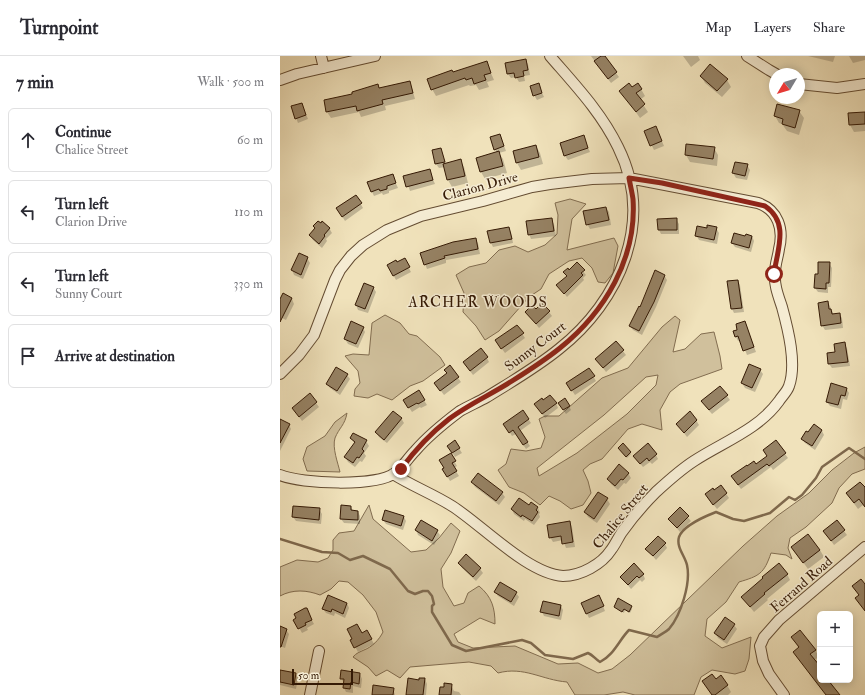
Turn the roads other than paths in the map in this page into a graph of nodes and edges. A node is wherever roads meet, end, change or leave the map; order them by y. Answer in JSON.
{"nodes":[{"id":1,"x":321,"y":56,"type":"edge"},
{"id":2,"x":375,"y":56,"type":"edge"},
{"id":3,"x":550,"y":56,"type":"edge"},
{"id":4,"x":747,"y":56,"type":"edge"},
{"id":5,"x":324,"y":68,"type":"junction"},
{"id":6,"x":769,"y":70,"type":"edge"},
{"id":7,"x":280,"y":80,"type":"edge"},
{"id":8,"x":865,"y":84,"type":"edge"},
{"id":9,"x":805,"y":85,"type":"edge"},
{"id":10,"x":629,"y":178,"type":"junction"},
{"id":11,"x":765,"y":206,"type":"joint"},
{"id":12,"x":280,"y":374,"type":"edge"},
{"id":13,"x":393,"y":474,"type":"junction"},
{"id":14,"x":280,"y":476,"type":"edge"},
{"id":15,"x":865,"y":547,"type":"edge"},
{"id":16,"x":320,"y":651,"type":"dead end"},
{"id":17,"x":310,"y":695,"type":"edge"},
{"id":18,"x":784,"y":695,"type":"edge"}],
"edges":[{"from":1,"to":5,"type":"street"},
{"from":2,"to":5,"type":"street"},
{"from":3,"to":10,"type":"street","name":"Sunny Court"},
{"from":4,"to":6,"type":"street"},
{"from":5,"to":7,"type":"street"},
{"from":8,"to":9,"type":"street"},
{"from":10,"to":11,"type":"street","name":"Clarion Drive"},
{"from":10,"to":12,"type":"street","name":"Clarion Drive"},
{"from":10,"to":13,"type":"street","name":"Sunny Court"},
{"from":11,"to":13,"type":"street","name":"Chalice Street"},
{"from":13,"to":14,"type":"street"},
{"from":15,"to":18,"type":"street","name":"Ferrand Road"},
{"from":16,"to":17,"type":"street"}]}
